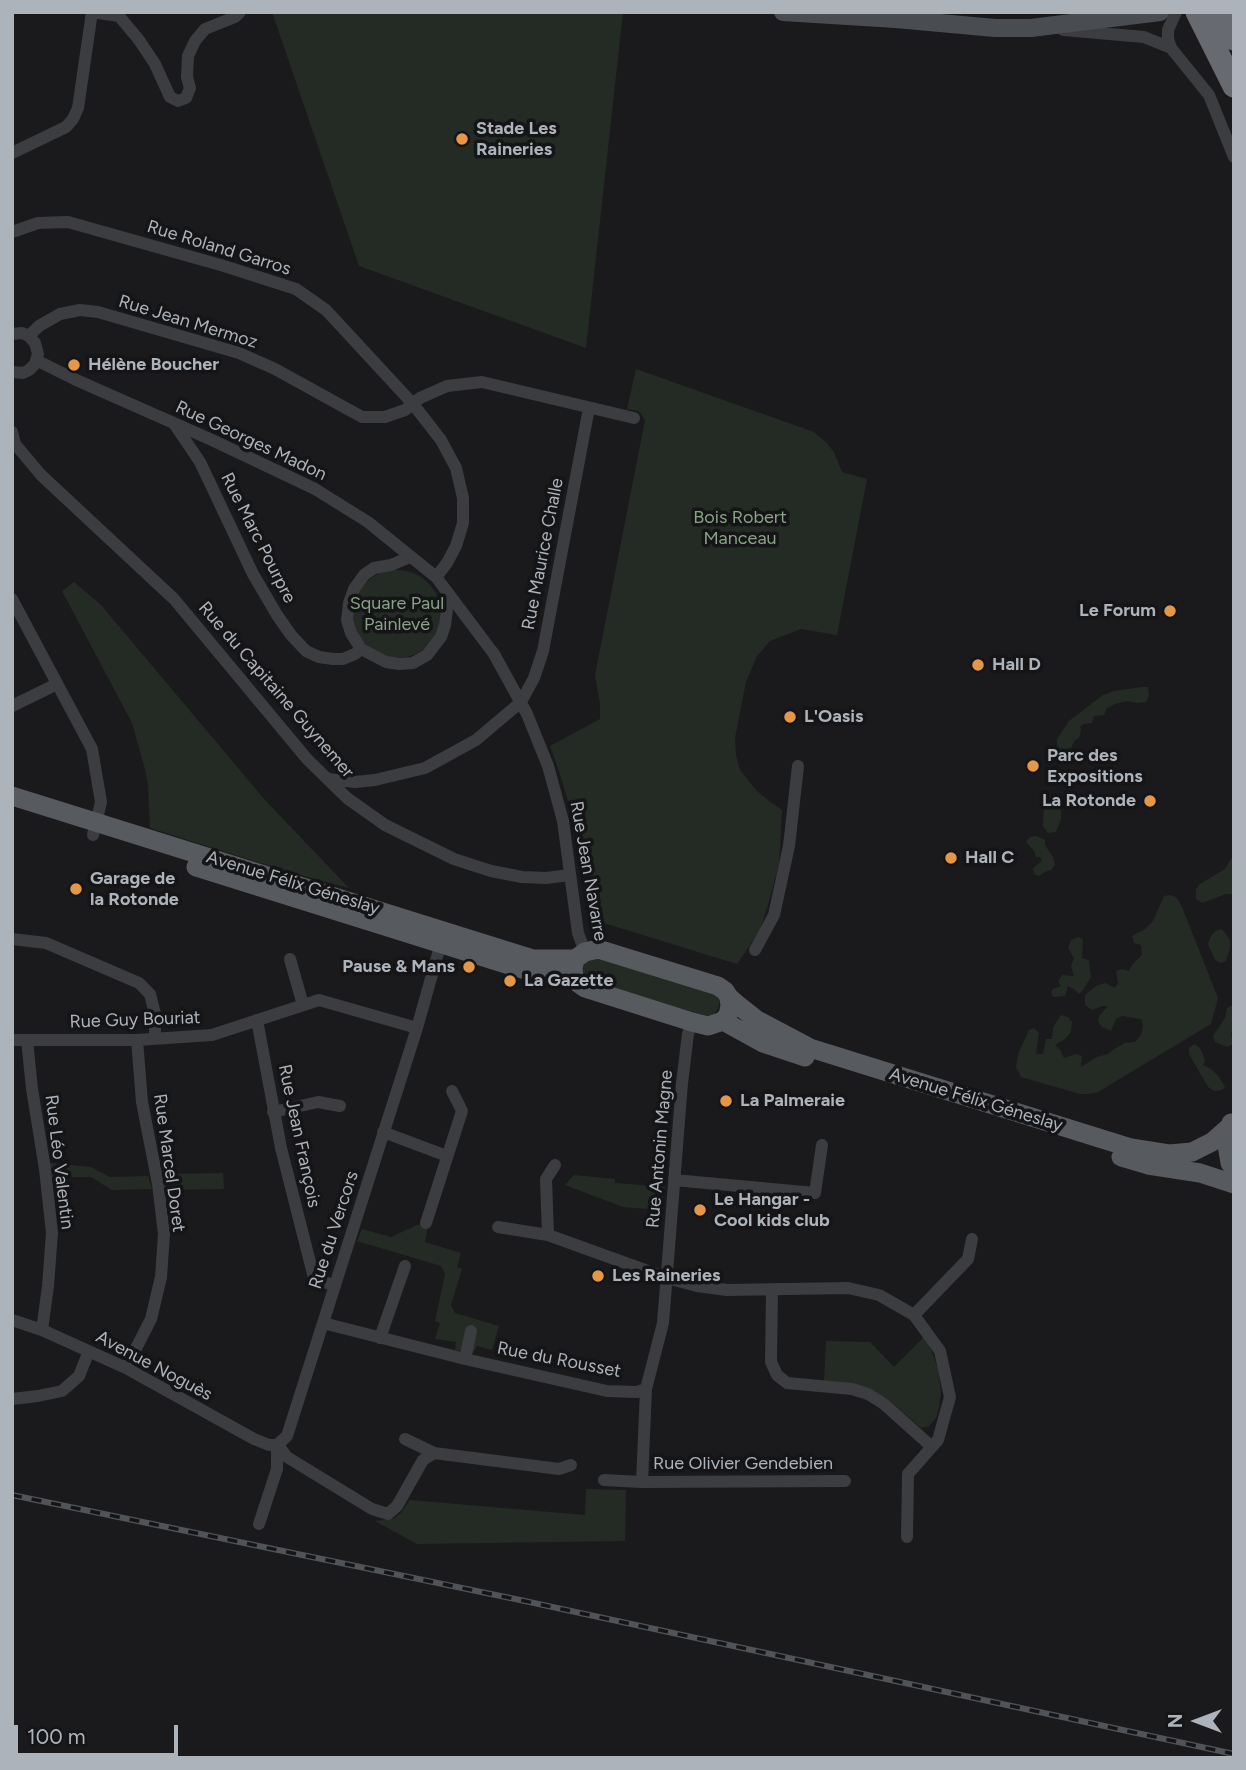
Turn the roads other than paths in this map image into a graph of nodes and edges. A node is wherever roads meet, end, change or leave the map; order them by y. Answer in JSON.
{"nodes":[{"id":1,"x":92,"y":12,"type":"edge"},
{"id":2,"x":240,"y":12,"type":"edge"},
{"id":3,"x":783,"y":12,"type":"edge"},
{"id":4,"x":1160,"y":12,"type":"edge"},
{"id":5,"x":1176,"y":12,"type":"edge"},
{"id":6,"x":1197,"y":12,"type":"edge"},
{"id":7,"x":1220,"y":12,"type":"edge"},
{"id":8,"x":119,"y":14,"type":"edge"},
{"id":9,"x":896,"y":16,"type":"edge"},
{"id":10,"x":1031,"y":28,"type":"junction"},
{"id":11,"x":1234,"y":39,"type":"edge"},
{"id":12,"x":1171,"y":48,"type":"junction"},
{"id":13,"x":1234,"y":86,"type":"edge"},
{"id":14,"x":12,"y":153,"type":"edge"},
{"id":15,"x":1234,"y":157,"type":"edge"},
{"id":16,"x":12,"y":232,"type":"edge"},
{"id":17,"x":12,"y":334,"type":"edge"},
{"id":18,"x":29,"y":336,"type":"junction"},
{"id":19,"x":36,"y":360,"type":"junction"},
{"id":20,"x":14,"y":376,"type":"edge"},
{"id":21,"x":413,"y":404,"type":"junction"},
{"id":22,"x":589,"y":408,"type":"junction"},
{"id":23,"x":634,"y":418,"type":"dead end"},
{"id":24,"x":174,"y":423,"type":"junction"},
{"id":25,"x":12,"y":432,"type":"edge"},
{"id":26,"x":410,"y":557,"type":"junction"},
{"id":27,"x":436,"y":577,"type":"junction"},
{"id":28,"x":449,"y":594,"type":"junction"},
{"id":29,"x":12,"y":600,"type":"edge"},
{"id":30,"x":361,"y":649,"type":"junction"},
{"id":31,"x":58,"y":684,"type":"junction"},
{"id":32,"x":521,"y":702,"type":"junction"},
{"id":33,"x":12,"y":706,"type":"edge"},
{"id":34,"x":798,"y":766,"type":"dead end"},
{"id":35,"x":328,"y":779,"type":"junction"},
{"id":36,"x":12,"y":796,"type":"edge"},
{"id":37,"x":12,"y":809,"type":"edge"},
{"id":38,"x":95,"y":828,"type":"junction"},
{"id":39,"x":570,"y":875,"type":"junction"},
{"id":40,"x":442,"y":937,"type":"junction"},
{"id":41,"x":12,"y":939,"type":"edge"},
{"id":42,"x":754,"y":950,"type":"dead end"},
{"id":43,"x":290,"y":959,"type":"dead end"},
{"id":44,"x":578,"y":963,"type":"junction"},
{"id":45,"x":729,"y":997,"type":"junction"},
{"id":46,"x":303,"y":1005,"type":"junction"},
{"id":47,"x":257,"y":1020,"type":"junction"},
{"id":48,"x":723,"y":1021,"type":"junction"},
{"id":49,"x":692,"y":1022,"type":"junction"},
{"id":50,"x":417,"y":1028,"type":"junction"},
{"id":51,"x":12,"y":1040,"type":"edge"},
{"id":52,"x":27,"y":1040,"type":"junction"},
{"id":53,"x":137,"y":1040,"type":"junction"},
{"id":54,"x":155,"y":1040,"type":"junction"},
{"id":55,"x":452,"y":1091,"type":"dead end"},
{"id":56,"x":340,"y":1107,"type":"dead end"},
{"id":57,"x":273,"y":1112,"type":"junction"},
{"id":58,"x":1231,"y":1122,"type":"edge"},
{"id":59,"x":383,"y":1132,"type":"junction"},
{"id":60,"x":822,"y":1145,"type":"dead end"},
{"id":61,"x":447,"y":1156,"type":"junction"},
{"id":62,"x":555,"y":1165,"type":"dead end"},
{"id":63,"x":1234,"y":1169,"type":"edge"},
{"id":64,"x":674,"y":1180,"type":"junction"},
{"id":65,"x":1234,"y":1184,"type":"edge"},
{"id":66,"x":426,"y":1223,"type":"dead end"},
{"id":67,"x":498,"y":1227,"type":"dead end"},
{"id":68,"x":548,"y":1235,"type":"junction"},
{"id":69,"x":972,"y":1239,"type":"dead end"},
{"id":70,"x":405,"y":1266,"type":"dead end"},
{"id":71,"x":667,"y":1279,"type":"junction"},
{"id":72,"x":335,"y":1286,"type":"junction"},
{"id":73,"x":772,"y":1290,"type":"junction"},
{"id":74,"x":914,"y":1315,"type":"junction"},
{"id":75,"x":12,"y":1320,"type":"edge"},
{"id":76,"x":323,"y":1323,"type":"junction"},
{"id":77,"x":42,"y":1330,"type":"junction"},
{"id":78,"x":471,"y":1331,"type":"dead end"},
{"id":79,"x":380,"y":1338,"type":"junction"},
{"id":80,"x":89,"y":1351,"type":"junction"},
{"id":81,"x":465,"y":1359,"type":"junction"},
{"id":82,"x":126,"y":1368,"type":"junction"},
{"id":83,"x":646,"y":1390,"type":"junction"},
{"id":84,"x":12,"y":1399,"type":"edge"},
{"id":85,"x":405,"y":1439,"type":"dead end"},
{"id":86,"x":278,"y":1445,"type":"junction"},
{"id":87,"x":932,"y":1447,"type":"junction"},
{"id":88,"x":434,"y":1453,"type":"junction"},
{"id":89,"x":571,"y":1465,"type":"dead end"},
{"id":90,"x":604,"y":1480,"type":"dead end"},
{"id":91,"x":845,"y":1481,"type":"dead end"},
{"id":92,"x":642,"y":1482,"type":"junction"},
{"id":93,"x":259,"y":1524,"type":"dead end"},
{"id":94,"x":907,"y":1537,"type":"dead end"}],
"edges":[{"from":1,"to":8,"type":"street"},
{"from":1,"to":14,"type":"street"},
{"from":2,"to":8,"type":"street"},
{"from":3,"to":9,"type":"street"},
{"from":4,"to":10,"type":"street"},
{"from":5,"to":12,"type":"street"},
{"from":6,"to":13,"type":"highway"},
{"from":7,"to":11,"type":"highway"},
{"from":9,"to":10,"type":"street"},
{"from":10,"to":12,"type":"street"},
{"from":12,"to":15,"type":"street"},
{"from":16,"to":21,"type":"street","name":"Rue Roland Garros"},
{"from":17,"to":18,"type":"street"},
{"from":18,"to":19,"type":"street"},
{"from":18,"to":21,"type":"street","name":"Rue Jean Mermoz"},
{"from":19,"to":20,"type":"street"},
{"from":19,"to":24,"type":"street","name":"Rue Georges Madon"},
{"from":21,"to":22,"type":"street","name":"Rue Jean Mermoz"},
{"from":21,"to":27,"type":"street","name":"Rue Roland Garros"},
{"from":22,"to":23,"type":"street","name":"Rue Jean Mermoz"},
{"from":22,"to":32,"type":"street","name":"Rue Maurice Challe"},
{"from":24,"to":26,"type":"street","name":"Rue Georges Madon"},
{"from":24,"to":30,"type":"street","name":"Rue Marc Pourpre"},
{"from":25,"to":35,"type":"street","name":"Rue du Capitaine Guynemer"},
{"from":26,"to":27,"type":"street","name":"Rue Georges Madon"},
{"from":26,"to":30,"type":"street"},
{"from":27,"to":28,"type":"street","name":"Rue Jean Navarre"},
{"from":28,"to":30,"type":"street"},
{"from":28,"to":32,"type":"street","name":"Rue Jean Navarre"},
{"from":29,"to":31,"type":"street"},
{"from":31,"to":33,"type":"street"},
{"from":31,"to":38,"type":"street"},
{"from":32,"to":35,"type":"street"},
{"from":32,"to":39,"type":"street","name":"Rue Jean Navarre"},
{"from":34,"to":42,"type":"street"},
{"from":35,"to":39,"type":"street","name":"Rue du Capitaine Guynemer"},
{"from":36,"to":38,"type":"main road","name":"Avenue Félix Géneslay"},
{"from":37,"to":38,"type":"main road","name":"Avenue Félix Géneslay"},
{"from":38,"to":40,"type":"main road","name":"Avenue Félix Géneslay"},
{"from":39,"to":44,"type":"street","name":"Rue Jean Navarre"},
{"from":40,"to":44,"type":"main road","name":"Avenue Félix Géneslay"},
{"from":40,"to":50,"type":"street","name":"Rue du Vercors"},
{"from":41,"to":54,"type":"street"},
{"from":43,"to":46,"type":"street"},
{"from":44,"to":45,"type":"main road","name":"Avenue Félix Géneslay"},
{"from":44,"to":49,"type":"main road"},
{"from":45,"to":48,"type":"main road"},
{"from":45,"to":58,"type":"main road","name":"Avenue Félix Géneslay"},
{"from":46,"to":47,"type":"street","name":"Rue Guy Bouriat"},
{"from":46,"to":50,"type":"street","name":"Rue Guy Bouriat"},
{"from":47,"to":54,"type":"street","name":"Rue Guy Bouriat"},
{"from":47,"to":57,"type":"street","name":"Rue Jean François"},
{"from":48,"to":49,"type":"main road"},
{"from":48,"to":65,"type":"main road","name":"Avenue Félix Géneslay"},
{"from":49,"to":64,"type":"street","name":"Rue Antonin Magne"},
{"from":50,"to":59,"type":"street","name":"Rue du Vercors"},
{"from":51,"to":52,"type":"street","name":"Rue Guy Bouriat"},
{"from":52,"to":53,"type":"street","name":"Rue Guy Bouriat"},
{"from":52,"to":77,"type":"street","name":"Rue Léo Valentin"},
{"from":53,"to":54,"type":"street","name":"Rue Guy Bouriat"},
{"from":53,"to":82,"type":"street","name":"Rue Marcel Doret"},
{"from":55,"to":61,"type":"street"},
{"from":56,"to":57,"type":"street"},
{"from":57,"to":72,"type":"street","name":"Rue Jean François"},
{"from":58,"to":63,"type":"main road"},
{"from":59,"to":61,"type":"street"},
{"from":59,"to":72,"type":"street","name":"Rue du Vercors"},
{"from":60,"to":64,"type":"street"},
{"from":61,"to":66,"type":"street"},
{"from":62,"to":68,"type":"street"},
{"from":64,"to":71,"type":"street","name":"Rue Antonin Magne"},
{"from":67,"to":68,"type":"street"},
{"from":68,"to":71,"type":"street"},
{"from":69,"to":74,"type":"street"},
{"from":70,"to":79,"type":"street"},
{"from":71,"to":73,"type":"street"},
{"from":71,"to":83,"type":"street","name":"Rue Olivier Gendebien"},
{"from":72,"to":76,"type":"street","name":"Rue du Vercors"},
{"from":73,"to":74,"type":"street"},
{"from":73,"to":87,"type":"street"},
{"from":74,"to":87,"type":"street"},
{"from":75,"to":77,"type":"street","name":"Avenue Noguès"},
{"from":76,"to":79,"type":"street","name":"Rue du Rousset"},
{"from":76,"to":86,"type":"street","name":"Rue du Vercors"},
{"from":77,"to":80,"type":"street","name":"Avenue Noguès"},
{"from":78,"to":81,"type":"street"},
{"from":79,"to":81,"type":"street","name":"Rue du Rousset"},
{"from":80,"to":82,"type":"street","name":"Avenue Noguès"},
{"from":80,"to":84,"type":"street"},
{"from":81,"to":83,"type":"street","name":"Rue du Rousset"},
{"from":82,"to":86,"type":"street","name":"Avenue Noguès"},
{"from":83,"to":92,"type":"street","name":"Rue Olivier Gendebien"},
{"from":85,"to":88,"type":"street"},
{"from":86,"to":88,"type":"street"},
{"from":86,"to":93,"type":"street","name":"Rue du Vercors"},
{"from":87,"to":94,"type":"street"},
{"from":88,"to":89,"type":"street"},
{"from":90,"to":92,"type":"street","name":"Rue Olivier Gendebien"},
{"from":91,"to":92,"type":"street","name":"Rue Olivier Gendebien"}]}
